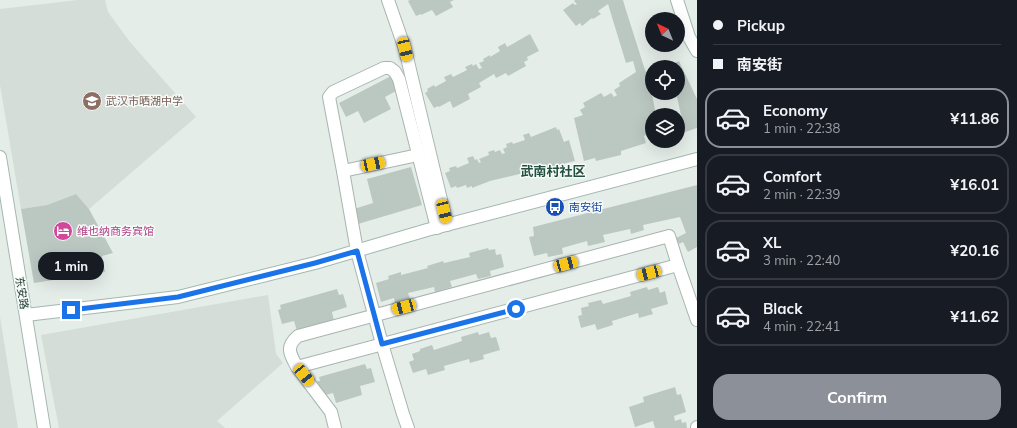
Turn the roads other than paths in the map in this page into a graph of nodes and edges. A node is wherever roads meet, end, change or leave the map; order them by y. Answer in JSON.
{"nodes":[{"id":1,"x":388,"y":0,"type":"edge"},
{"id":2,"x":677,"y":0,"type":"edge"},
{"id":3,"x":693,"y":34,"type":"edge"},
{"id":4,"x":697,"y":51,"type":"edge"},
{"id":5,"x":418,"y":155,"type":"junction"},
{"id":6,"x":0,"y":157,"type":"edge"},
{"id":7,"x":697,"y":159,"type":"edge"},
{"id":8,"x":343,"y":171,"type":"junction"},
{"id":9,"x":442,"y":227,"type":"junction"},
{"id":10,"x":357,"y":251,"type":"junction"},
{"id":11,"x":678,"y":265,"type":"junction"},
{"id":12,"x":375,"y":315,"type":"junction"},
{"id":13,"x":26,"y":316,"type":"junction"},
{"id":14,"x":697,"y":320,"type":"edge"},
{"id":15,"x":382,"y":344,"type":"junction"},
{"id":16,"x":297,"y":367,"type":"junction"},
{"id":17,"x":44,"y":428,"type":"edge"},
{"id":18,"x":335,"y":428,"type":"edge"},
{"id":19,"x":408,"y":428,"type":"edge"}],
"edges":[{"from":1,"to":9,"type":"street"},
{"from":2,"to":3,"type":"street"},
{"from":3,"to":4,"type":"street"},
{"from":5,"to":8,"type":"street"},
{"from":5,"to":8,"type":"street"},
{"from":5,"to":9,"type":"street"},
{"from":6,"to":13,"type":"street","name":"东安路"},
{"from":7,"to":9,"type":"street"},
{"from":8,"to":10,"type":"street"},
{"from":9,"to":10,"type":"street"},
{"from":10,"to":12,"type":"street"},
{"from":10,"to":13,"type":"street"},
{"from":11,"to":12,"type":"street"},
{"from":11,"to":14,"type":"street"},
{"from":11,"to":15,"type":"street"},
{"from":12,"to":15,"type":"street"},
{"from":12,"to":16,"type":"street"},
{"from":13,"to":17,"type":"street","name":"东安路"},
{"from":15,"to":16,"type":"street"},
{"from":15,"to":19,"type":"street"},
{"from":16,"to":18,"type":"street"}]}
